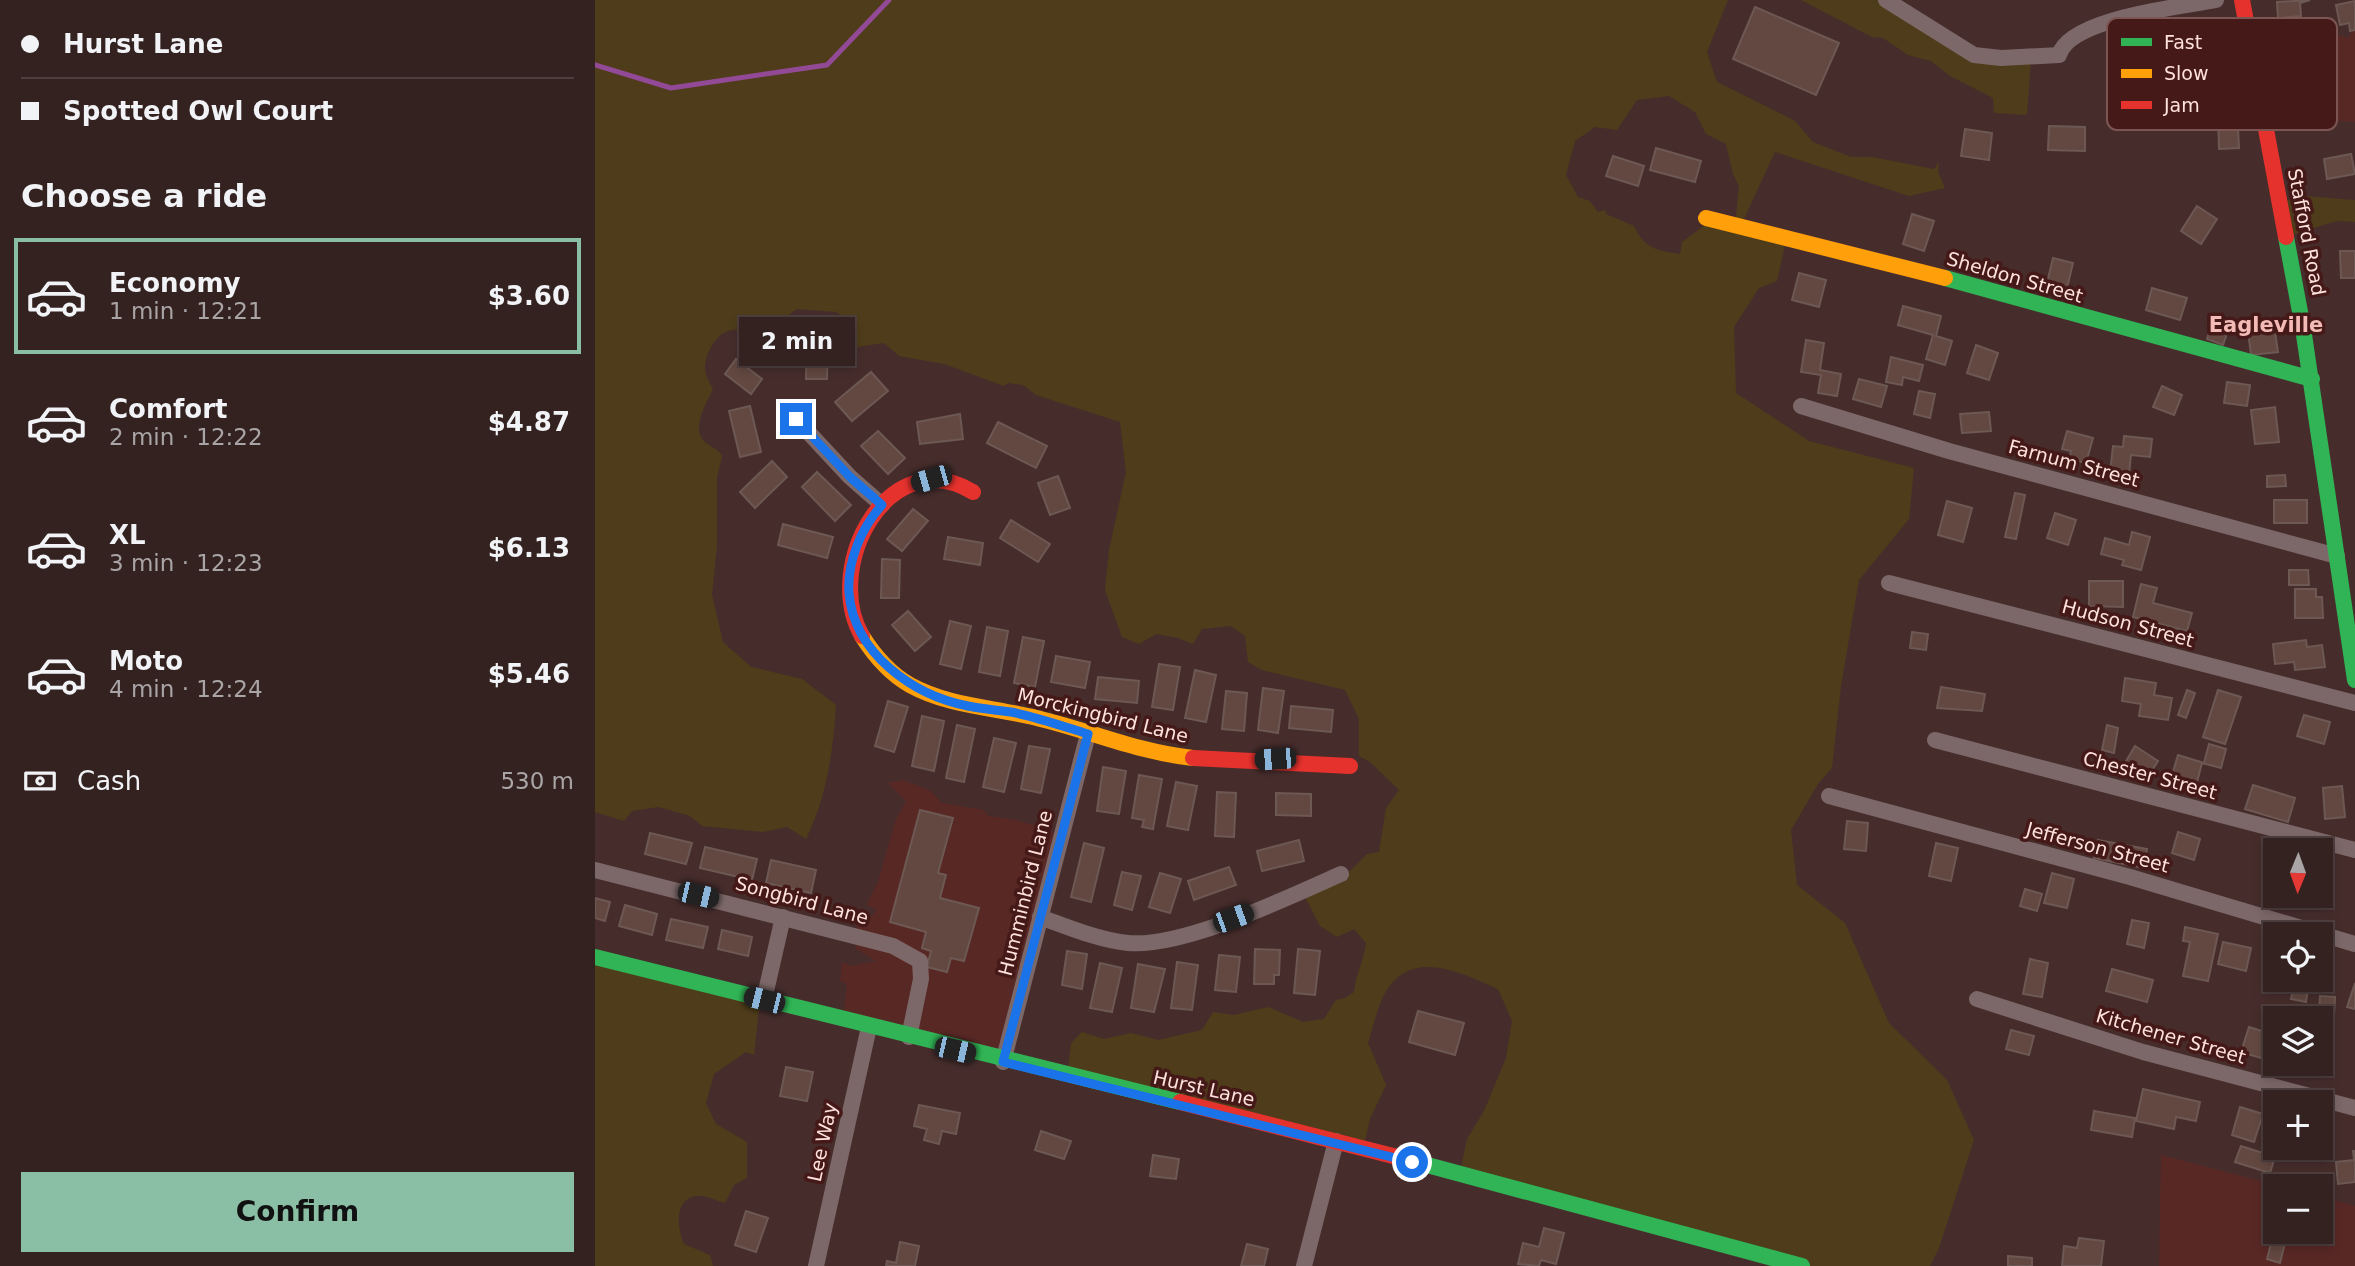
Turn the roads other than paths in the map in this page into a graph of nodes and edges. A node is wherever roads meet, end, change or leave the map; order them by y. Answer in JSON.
{"nodes":[{"id":1,"x":1886,"y":0,"type":"edge"},
{"id":2,"x":2216,"y":0,"type":"edge"},
{"id":3,"x":2242,"y":0,"type":"edge"},
{"id":4,"x":2129,"y":18,"type":"edge"},
{"id":5,"x":2245,"y":18,"type":"edge"},
{"id":6,"x":2107,"y":23,"type":"edge"},
{"id":7,"x":2266,"y":130,"type":"edge"},
{"id":8,"x":1706,"y":218,"type":"dead end"},
{"id":9,"x":2312,"y":379,"type":"junction"},
{"id":10,"x":1801,"y":406,"type":"dead end"},
{"id":11,"x":796,"y":419,"type":"dead end"},
{"id":12,"x":973,"y":492,"type":"dead end"},
{"id":13,"x":882,"y":505,"type":"junction"},
{"id":14,"x":2337,"y":556,"type":"junction"},
{"id":15,"x":1889,"y":583,"type":"dead end"},
{"id":16,"x":2355,"y":680,"type":"edge"},
{"id":17,"x":2355,"y":703,"type":"edge"},
{"id":18,"x":1088,"y":734,"type":"junction"},
{"id":19,"x":1935,"y":740,"type":"dead end"},
{"id":20,"x":1350,"y":766,"type":"dead end"},
{"id":21,"x":1829,"y":796,"type":"dead end"},
{"id":22,"x":2355,"y":850,"type":"edge"},
{"id":23,"x":595,"y":870,"type":"edge"},
{"id":24,"x":1341,"y":874,"type":"dead end"},
{"id":25,"x":783,"y":917,"type":"junction"},
{"id":26,"x":1040,"y":917,"type":"junction"},
{"id":27,"x":2355,"y":944,"type":"edge"},
{"id":28,"x":595,"y":957,"type":"edge"},
{"id":29,"x":1976,"y":999,"type":"dead end"},
{"id":30,"x":764,"y":1000,"type":"junction"},
{"id":31,"x":869,"y":1027,"type":"junction"},
{"id":32,"x":909,"y":1037,"type":"junction"},
{"id":33,"x":1003,"y":1062,"type":"junction"},
{"id":34,"x":2355,"y":1108,"type":"edge"},
{"id":35,"x":1336,"y":1141,"type":"junction"},
{"id":36,"x":816,"y":1266,"type":"edge"},
{"id":37,"x":1304,"y":1266,"type":"edge"},
{"id":38,"x":1802,"y":1266,"type":"edge"}],
"edges":[{"from":1,"to":6,"type":"street"},
{"from":2,"to":4,"type":"street"},
{"from":3,"to":5,"type":"street","name":"Stafford Road"},
{"from":7,"to":9,"type":"street","name":"Stafford Road"},
{"from":8,"to":9,"type":"street","name":"Sheldon Street"},
{"from":9,"to":14,"type":"street","name":"Stafford Road"},
{"from":10,"to":14,"type":"street","name":"Farnum Street"},
{"from":11,"to":13,"type":"street"},
{"from":12,"to":13,"type":"street","name":"Morckingbird Lane"},
{"from":13,"to":18,"type":"street","name":"Morckingbird Lane"},
{"from":14,"to":16,"type":"street","name":"Stafford Road"},
{"from":15,"to":17,"type":"street","name":"Hudson Street"},
{"from":18,"to":20,"type":"street","name":"Morckingbird Lane"},
{"from":18,"to":26,"type":"street","name":"Humminbird Lane"},
{"from":19,"to":22,"type":"street","name":"Chester Street"},
{"from":21,"to":27,"type":"street","name":"Jefferson Street"},
{"from":23,"to":25,"type":"street","name":"Songbird Lane"},
{"from":24,"to":26,"type":"street"},
{"from":25,"to":30,"type":"street"},
{"from":25,"to":32,"type":"street","name":"Songbird Lane"},
{"from":26,"to":33,"type":"street","name":"Humminbird Lane"},
{"from":28,"to":30,"type":"street","name":"Hurst Lane"},
{"from":29,"to":34,"type":"street","name":"Kitchener Street"},
{"from":30,"to":31,"type":"street","name":"Hurst Lane"},
{"from":31,"to":32,"type":"street","name":"Hurst Lane"},
{"from":31,"to":36,"type":"street","name":"Lee Way"},
{"from":32,"to":33,"type":"street","name":"Hurst Lane"},
{"from":33,"to":35,"type":"street","name":"Hurst Lane"},
{"from":35,"to":37,"type":"street"},
{"from":35,"to":38,"type":"street","name":"Hurst Lane"}]}
